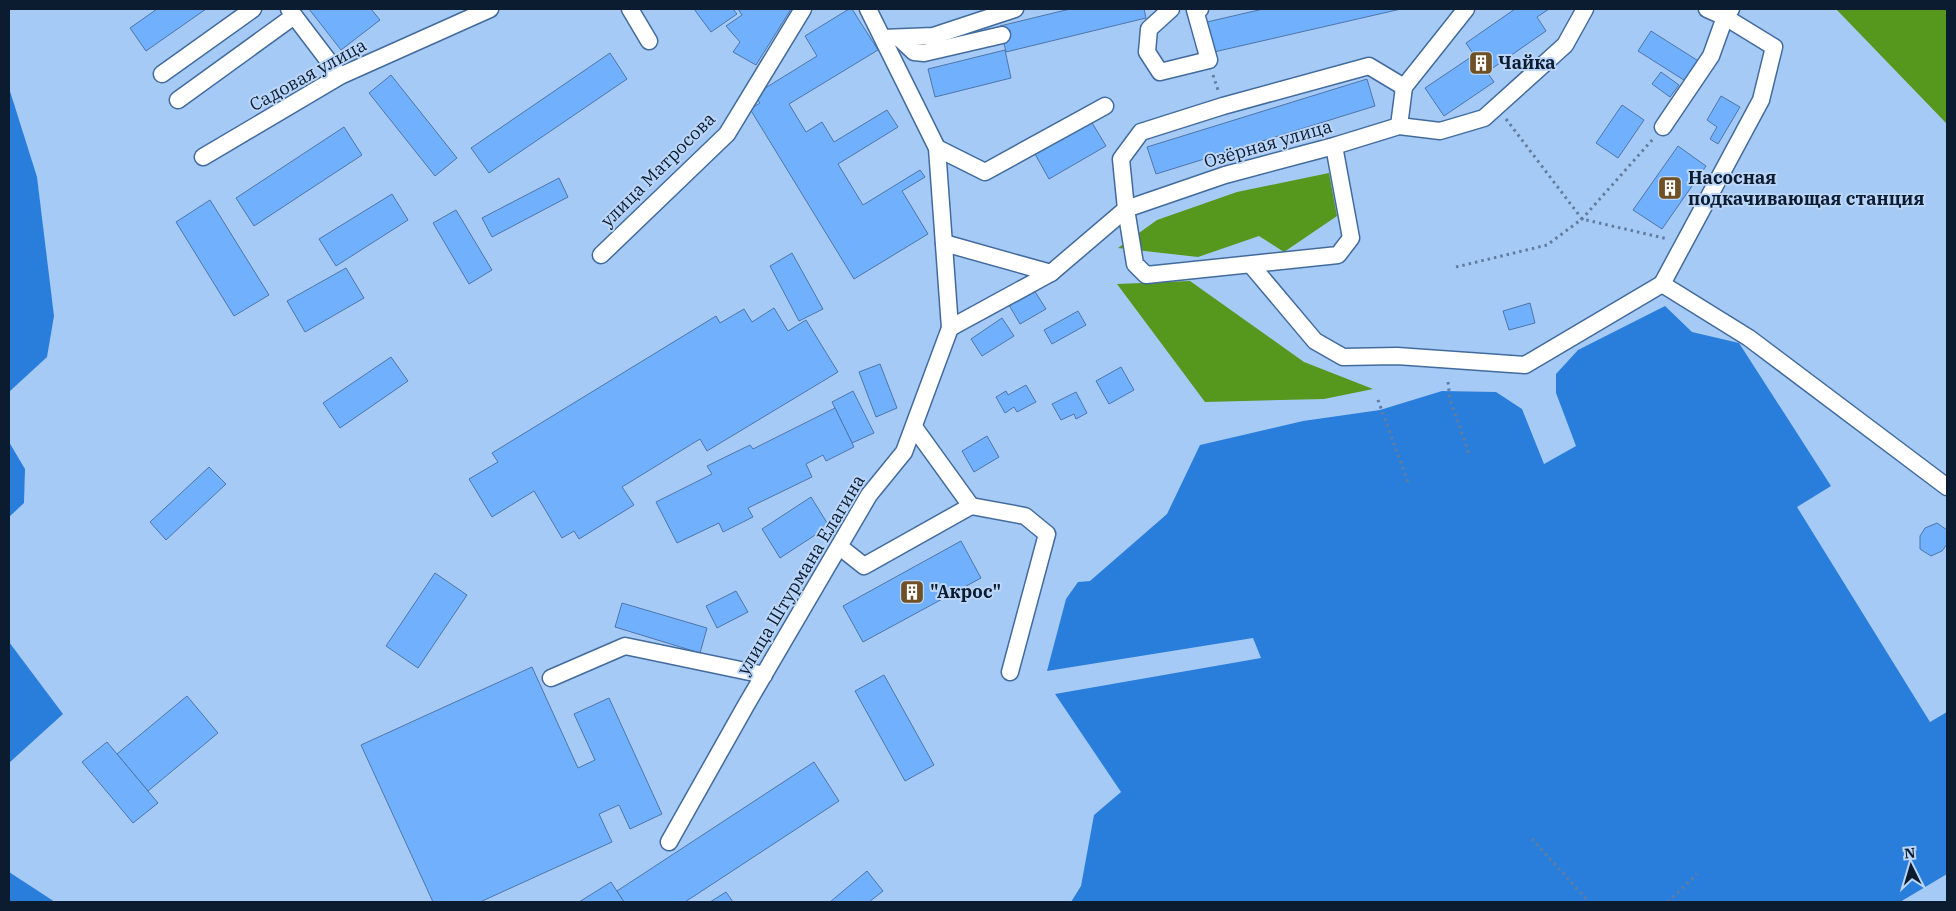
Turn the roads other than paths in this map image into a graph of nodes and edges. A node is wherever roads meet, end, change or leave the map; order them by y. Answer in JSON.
{"nodes":[{"id":1,"x":253,"y":9,"type":"edge"},
{"id":2,"x":490,"y":9,"type":"edge"},
{"id":3,"x":630,"y":9,"type":"edge"},
{"id":4,"x":803,"y":9,"type":"edge"},
{"id":5,"x":868,"y":9,"type":"edge"},
{"id":6,"x":1015,"y":9,"type":"edge"},
{"id":7,"x":1171,"y":9,"type":"edge"},
{"id":8,"x":1200,"y":9,"type":"edge"},
{"id":9,"x":1466,"y":9,"type":"edge"},
{"id":10,"x":1585,"y":9,"type":"edge"},
{"id":11,"x":1706,"y":9,"type":"edge"},
{"id":12,"x":291,"y":12,"type":"edge"},
{"id":13,"x":1728,"y":13,"type":"edge"},
{"id":14,"x":1002,"y":35,"type":"dead end"},
{"id":15,"x":891,"y":38,"type":"junction"},
{"id":16,"x":649,"y":41,"type":"dead end"},
{"id":17,"x":162,"y":74,"type":"dead end"},
{"id":18,"x":340,"y":76,"type":"junction"},
{"id":19,"x":1404,"y":87,"type":"junction"},
{"id":20,"x":178,"y":100,"type":"dead end"},
{"id":21,"x":1105,"y":106,"type":"dead end"},
{"id":22,"x":1399,"y":126,"type":"junction"},
{"id":23,"x":1663,"y":127,"type":"road end"},
{"id":24,"x":1334,"y":146,"type":"junction"},
{"id":25,"x":937,"y":148,"type":"junction"},
{"id":26,"x":203,"y":158,"type":"dead end"},
{"id":27,"x":1126,"y":209,"type":"junction"},
{"id":28,"x":944,"y":244,"type":"junction"},
{"id":29,"x":601,"y":255,"type":"dead end"},
{"id":30,"x":1251,"y":265,"type":"junction"},
{"id":31,"x":1051,"y":273,"type":"junction"},
{"id":32,"x":1662,"y":284,"type":"junction"},
{"id":33,"x":950,"y":328,"type":"junction"},
{"id":34,"x":914,"y":427,"type":"junction"},
{"id":35,"x":1947,"y":486,"type":"edge"},
{"id":36,"x":971,"y":506,"type":"junction"},
{"id":37,"x":840,"y":547,"type":"junction"},
{"id":38,"x":1010,"y":672,"type":"dead end"},
{"id":39,"x":764,"y":675,"type":"junction"},
{"id":40,"x":551,"y":678,"type":"dead end"},
{"id":41,"x":669,"y":842,"type":"dead end"}],
"edges":[{"from":1,"to":17,"type":"street"},
{"from":2,"to":18,"type":"street","name":"Садовая улица"},
{"from":3,"to":16,"type":"street"},
{"from":4,"to":29,"type":"street","name":"улица Матросова"},
{"from":5,"to":15,"type":"street","name":"улица Штурмана Елагина"},
{"from":6,"to":15,"type":"street"},
{"from":7,"to":8,"type":"street"},
{"from":9,"to":19,"type":"street"},
{"from":10,"to":22,"type":"street","name":"Озёрная улица"},
{"from":11,"to":13,"type":"street"},
{"from":12,"to":18,"type":"street"},
{"from":12,"to":20,"type":"street"},
{"from":13,"to":23,"type":"street"},
{"from":13,"to":32,"type":"street"},
{"from":14,"to":15,"type":"street"},
{"from":15,"to":25,"type":"street","name":"улица Штурмана Елагина"},
{"from":18,"to":26,"type":"street","name":"Садовая улица"},
{"from":19,"to":22,"type":"street"},
{"from":19,"to":27,"type":"street"},
{"from":21,"to":25,"type":"street"},
{"from":22,"to":24,"type":"street","name":"Озёрная улица"},
{"from":24,"to":27,"type":"street","name":"Озёрная улица"},
{"from":24,"to":30,"type":"street"},
{"from":25,"to":28,"type":"street","name":"улица Штурмана Елагина"},
{"from":27,"to":30,"type":"street"},
{"from":27,"to":31,"type":"street","name":"Озёрная улица"},
{"from":28,"to":31,"type":"street"},
{"from":28,"to":33,"type":"street","name":"улица Штурмана Елагина"},
{"from":30,"to":32,"type":"street"},
{"from":31,"to":33,"type":"street","name":"Озёрная улица"},
{"from":32,"to":35,"type":"street"},
{"from":33,"to":34,"type":"street","name":"улица Штурмана Елагина"},
{"from":34,"to":36,"type":"street"},
{"from":34,"to":37,"type":"street","name":"улица Штурмана Елагина"},
{"from":36,"to":37,"type":"street"},
{"from":36,"to":38,"type":"street"},
{"from":37,"to":39,"type":"street","name":"улица Штурмана Елагина"},
{"from":39,"to":40,"type":"street"},
{"from":39,"to":41,"type":"street","name":"улица Штурмана Елагина"}]}
